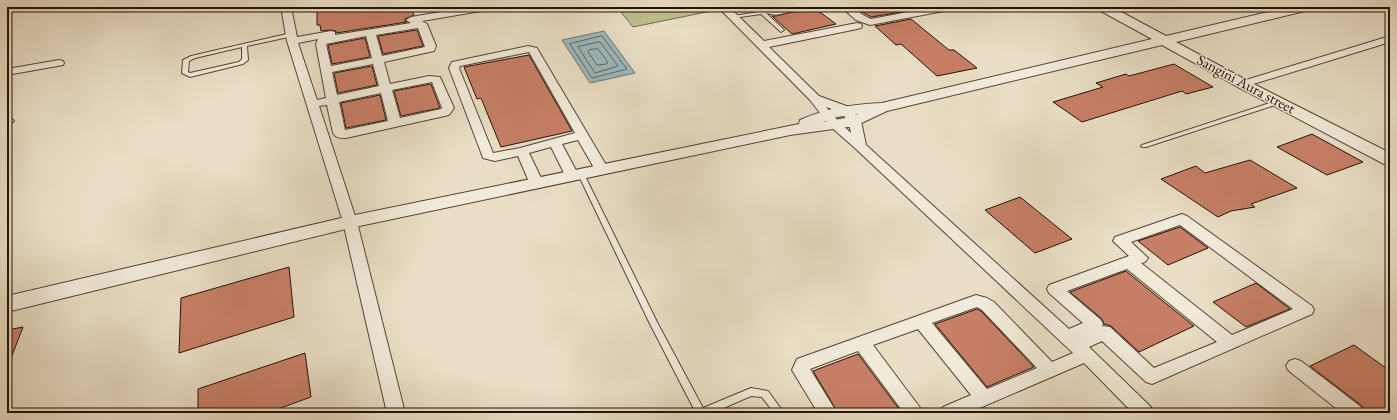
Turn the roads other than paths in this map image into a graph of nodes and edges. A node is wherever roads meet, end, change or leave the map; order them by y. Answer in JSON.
{"nodes":[{"id":1,"x":286,"y":7,"type":"edge"},
{"id":2,"x":487,"y":7,"type":"edge"},
{"id":3,"x":723,"y":7,"type":"edge"},
{"id":4,"x":756,"y":7,"type":"edge"},
{"id":5,"x":810,"y":7,"type":"edge"},
{"id":6,"x":846,"y":7,"type":"edge"},
{"id":7,"x":949,"y":7,"type":"edge"},
{"id":8,"x":1103,"y":7,"type":"edge"},
{"id":9,"x":1305,"y":7,"type":"edge"},
{"id":10,"x":924,"y":9,"type":"edge"},
{"id":11,"x":1283,"y":9,"type":"edge"},
{"id":12,"x":762,"y":13,"type":"junction"},
{"id":13,"x":733,"y":17,"type":"junction"},
{"id":14,"x":857,"y":26,"type":"dead end"},
{"id":15,"x":781,"y":30,"type":"dead end"},
{"id":16,"x":370,"y":32,"type":"junction"},
{"id":17,"x":292,"y":38,"type":"junction"},
{"id":18,"x":1390,"y":39,"type":"edge"},
{"id":19,"x":1164,"y":40,"type":"junction"},
{"id":20,"x":244,"y":45,"type":"junction"},
{"id":21,"x":761,"y":45,"type":"junction"},
{"id":22,"x":377,"y":60,"type":"junction"},
{"id":23,"x":59,"y":64,"type":"dead end"},
{"id":24,"x":327,"y":70,"type":"junction"},
{"id":25,"x":7,"y":72,"type":"edge"},
{"id":26,"x":1243,"y":84,"type":"junction"},
{"id":27,"x":385,"y":89,"type":"junction"},
{"id":28,"x":815,"y":98,"type":"junction"},
{"id":29,"x":332,"y":100,"type":"junction"},
{"id":30,"x":1279,"y":102,"type":"junction"},
{"id":31,"x":312,"y":104,"type":"junction"},
{"id":32,"x":850,"y":115,"type":"junction"},
{"id":33,"x":829,"y":120,"type":"junction"},
{"id":34,"x":395,"y":123,"type":"junction"},
{"id":35,"x":582,"y":135,"type":"junction"},
{"id":36,"x":555,"y":142,"type":"junction"},
{"id":37,"x":860,"y":146,"type":"junction"},
{"id":38,"x":1144,"y":146,"type":"dead end"},
{"id":39,"x":522,"y":151,"type":"junction"},
{"id":40,"x":1390,"y":160,"type":"edge"},
{"id":41,"x":602,"y":170,"type":"junction"},
{"id":42,"x":577,"y":175,"type":"junction"},
{"id":43,"x":537,"y":184,"type":"junction"},
{"id":44,"x":350,"y":222,"type":"junction"},
{"id":45,"x":1129,"y":262,"type":"junction"},
{"id":46,"x":7,"y":304,"type":"edge"},
{"id":47,"x":921,"y":321,"type":"junction"},
{"id":48,"x":1088,"y":334,"type":"junction"},
{"id":49,"x":862,"y":343,"type":"junction"},
{"id":50,"x":1230,"y":343,"type":"junction"},
{"id":51,"x":1076,"y":346,"type":"junction"},
{"id":52,"x":1295,"y":366,"type":"dead end"},
{"id":53,"x":1050,"y":371,"type":"junction"},
{"id":54,"x":984,"y":398,"type":"junction"},
{"id":55,"x":396,"y":413,"type":"edge"},
{"id":56,"x":702,"y":413,"type":"edge"},
{"id":57,"x":779,"y":413,"type":"edge"},
{"id":58,"x":828,"y":413,"type":"edge"},
{"id":59,"x":915,"y":413,"type":"edge"},
{"id":60,"x":949,"y":413,"type":"edge"},
{"id":61,"x":1144,"y":413,"type":"edge"},
{"id":62,"x":1355,"y":413,"type":"edge"}],
"edges":[{"from":1,"to":17,"type":"street"},
{"from":2,"to":17,"type":"street"},
{"from":3,"to":13,"type":"street"},
{"from":4,"to":12,"type":"lane"},
{"from":5,"to":12,"type":"lane"},
{"from":6,"to":10,"type":"street"},
{"from":7,"to":10,"type":"street"},
{"from":8,"to":19,"type":"street","name":"Sangini Aura street"},
{"from":9,"to":11,"type":"street"},
{"from":11,"to":19,"type":"street"},
{"from":12,"to":13,"type":"lane"},
{"from":12,"to":15,"type":"lane"},
{"from":13,"to":21,"type":"street"},
{"from":14,"to":21,"type":"street"},
{"from":16,"to":22,"type":"street"},
{"from":16,"to":22,"type":"street"},
{"from":16,"to":24,"type":"street"},
{"from":17,"to":20,"type":"lane"},
{"from":17,"to":31,"type":"street"},
{"from":18,"to":26,"type":"street"},
{"from":19,"to":26,"type":"street","name":"Sangini Aura street"},
{"from":19,"to":32,"type":"street"},
{"from":20,"to":20,"type":"lane"},
{"from":21,"to":28,"type":"street"},
{"from":22,"to":24,"type":"street"},
{"from":22,"to":27,"type":"street"},
{"from":23,"to":25,"type":"street"},
{"from":24,"to":29,"type":"street"},
{"from":26,"to":30,"type":"street","name":"Sangini Aura street"},
{"from":27,"to":29,"type":"street"},
{"from":27,"to":34,"type":"street"},
{"from":27,"to":34,"type":"street"},
{"from":28,"to":32,"type":"street"},
{"from":28,"to":33,"type":"street"},
{"from":29,"to":31,"type":"street"},
{"from":29,"to":34,"type":"street"},
{"from":30,"to":38,"type":"lane"},
{"from":30,"to":40,"type":"street","name":"Sangini Aura street"},
{"from":31,"to":44,"type":"street"},
{"from":32,"to":33,"type":"street"},
{"from":32,"to":37,"type":"street"},
{"from":33,"to":37,"type":"street"},
{"from":33,"to":41,"type":"street"},
{"from":35,"to":36,"type":"street"},
{"from":35,"to":39,"type":"street"},
{"from":35,"to":41,"type":"street"},
{"from":36,"to":39,"type":"street"},
{"from":36,"to":42,"type":"street"},
{"from":37,"to":51,"type":"street"},
{"from":39,"to":43,"type":"street"},
{"from":41,"to":42,"type":"street"},
{"from":42,"to":43,"type":"street"},
{"from":42,"to":56,"type":"lane"},
{"from":43,"to":44,"type":"street"},
{"from":44,"to":46,"type":"street"},
{"from":44,"to":55,"type":"street"},
{"from":45,"to":48,"type":"street"},
{"from":45,"to":50,"type":"street"},
{"from":45,"to":50,"type":"street"},
{"from":47,"to":49,"type":"street"},
{"from":47,"to":53,"type":"street"},
{"from":47,"to":54,"type":"street"},
{"from":48,"to":50,"type":"street"},
{"from":48,"to":51,"type":"street"},
{"from":49,"to":58,"type":"street"},
{"from":49,"to":59,"type":"street"},
{"from":51,"to":53,"type":"street"},
{"from":51,"to":61,"type":"street"},
{"from":52,"to":62,"type":"street"},
{"from":53,"to":54,"type":"street"},
{"from":54,"to":60,"type":"street"},
{"from":56,"to":57,"type":"lane"}]}
